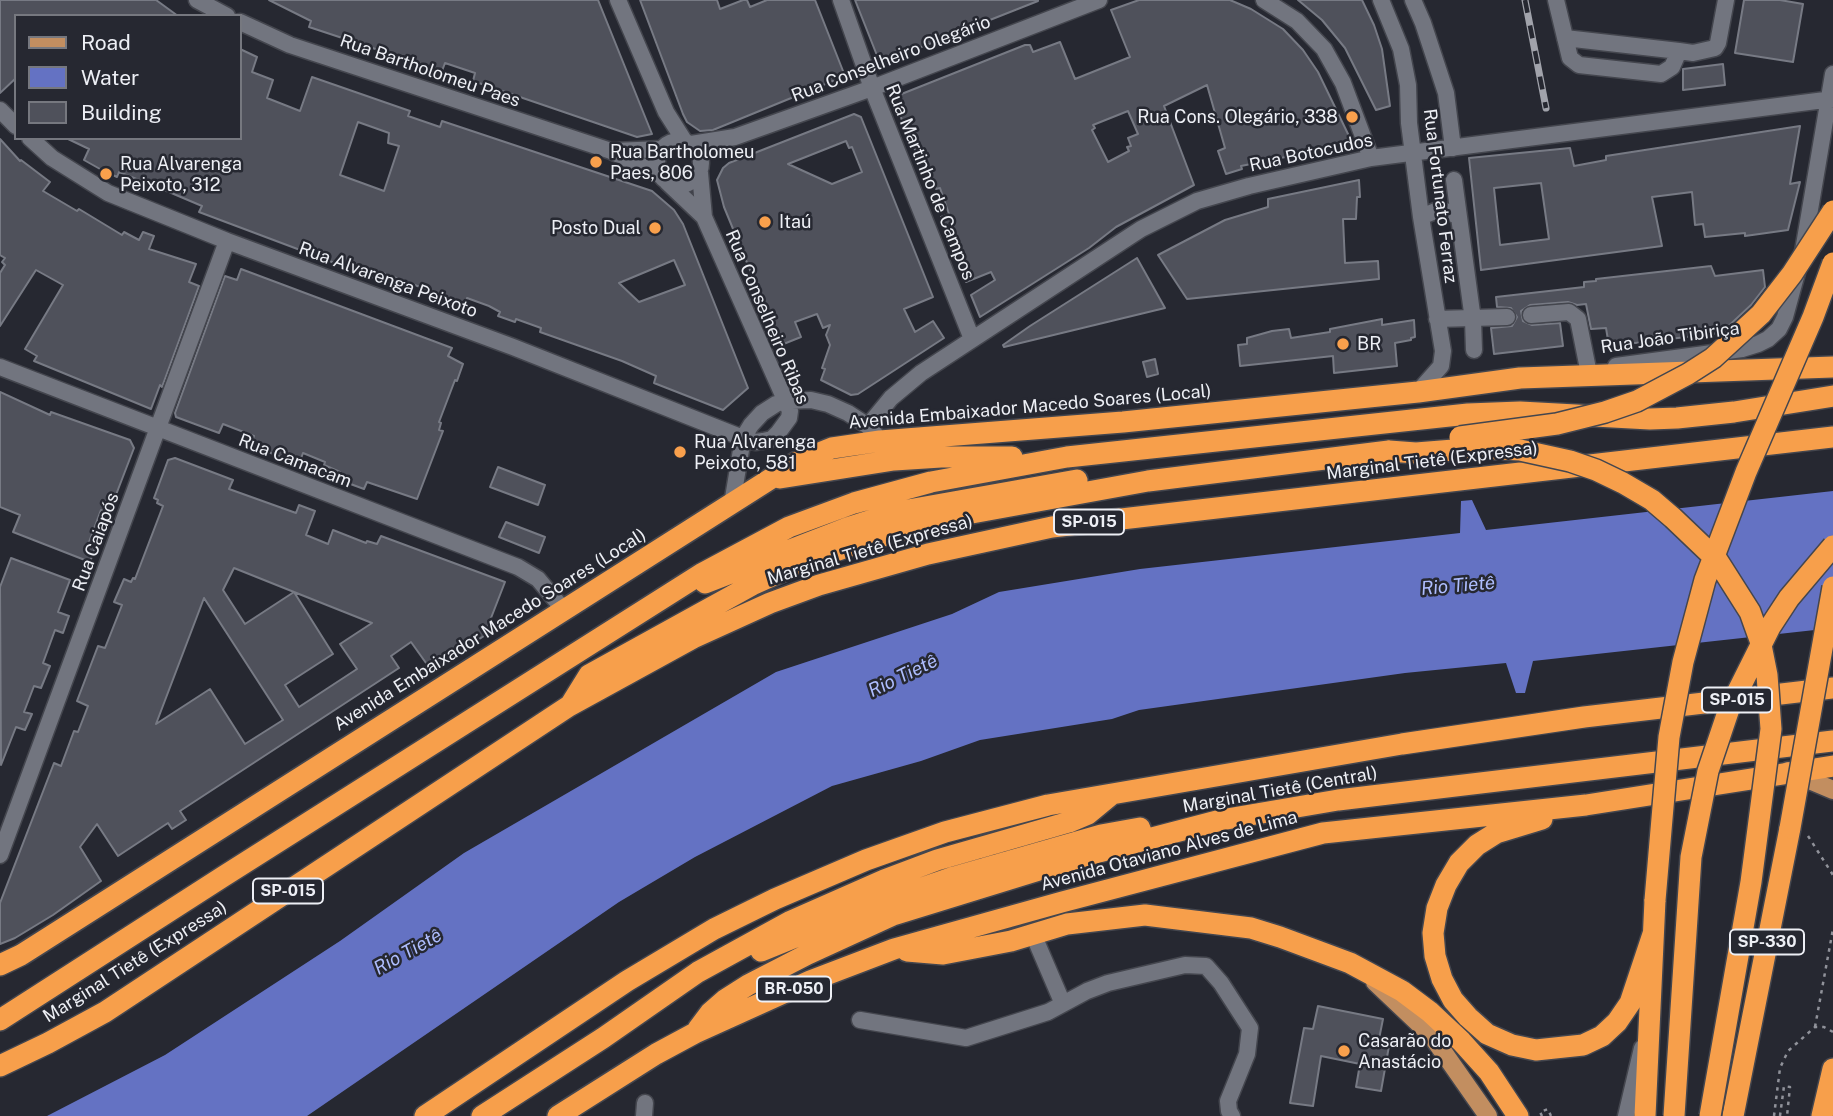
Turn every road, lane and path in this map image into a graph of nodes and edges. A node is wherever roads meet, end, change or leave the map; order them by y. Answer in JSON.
{"nodes":[{"id":1,"x":197,"y":0,"type":"edge"},
{"id":2,"x":618,"y":0,"type":"edge"},
{"id":3,"x":841,"y":0,"type":"edge"},
{"id":4,"x":1100,"y":0,"type":"edge"},
{"id":5,"x":1264,"y":0,"type":"edge"},
{"id":6,"x":1381,"y":0,"type":"edge"},
{"id":7,"x":1413,"y":0,"type":"edge"},
{"id":8,"x":1556,"y":0,"type":"edge"},
{"id":9,"x":1726,"y":0,"type":"edge"},
{"id":10,"x":1056,"y":8,"type":"edge"},
{"id":11,"x":223,"y":14,"type":"edge"},
{"id":12,"x":242,"y":23,"type":"edge"},
{"id":13,"x":1564,"y":38,"type":"junction"},
{"id":14,"x":1679,"y":51,"type":"junction"},
{"id":15,"x":1833,"y":74,"type":"edge"},
{"id":16,"x":872,"y":88,"type":"junction"},
{"id":17,"x":1831,"y":99,"type":"edge"},
{"id":18,"x":0,"y":110,"type":"edge"},
{"id":19,"x":666,"y":112,"type":"junction"},
{"id":20,"x":14,"y":124,"type":"edge"},
{"id":21,"x":735,"y":137,"type":"junction"},
{"id":22,"x":32,"y":140,"type":"edge"},
{"id":23,"x":688,"y":143,"type":"junction"},
{"id":24,"x":663,"y":147,"type":"junction"},
{"id":25,"x":1453,"y":148,"type":"junction"},
{"id":26,"x":611,"y":151,"type":"junction"},
{"id":27,"x":1413,"y":153,"type":"junction"},
{"id":28,"x":1371,"y":158,"type":"junction"},
{"id":29,"x":701,"y":169,"type":"junction"},
{"id":30,"x":663,"y":178,"type":"junction"},
{"id":31,"x":1454,"y":180,"type":"dead end"},
{"id":32,"x":1833,"y":211,"type":"edge"},
{"id":33,"x":1458,"y":216,"type":"junction"},
{"id":34,"x":704,"y":217,"type":"junction"},
{"id":35,"x":1421,"y":217,"type":"junction"},
{"id":36,"x":227,"y":242,"type":"junction"},
{"id":37,"x":1833,"y":263,"type":"edge"},
{"id":38,"x":1531,"y":315,"type":"dead end"},
{"id":39,"x":1507,"y":317,"type":"dead end"},
{"id":40,"x":1437,"y":319,"type":"junction"},
{"id":41,"x":1473,"y":320,"type":"junction"},
{"id":42,"x":972,"y":339,"type":"junction"},
{"id":43,"x":1474,"y":350,"type":"dead end"},
{"id":44,"x":0,"y":367,"type":"edge"},
{"id":45,"x":1833,"y":367,"type":"edge"},
{"id":46,"x":1588,"y":369,"type":"junction"},
{"id":47,"x":1552,"y":376,"type":"junction"},
{"id":48,"x":1418,"y":392,"type":"junction"},
{"id":49,"x":1833,"y":396,"type":"edge"},
{"id":50,"x":786,"y":401,"type":"junction"},
{"id":51,"x":158,"y":428,"type":"junction"},
{"id":52,"x":874,"y":433,"type":"junction"},
{"id":53,"x":1833,"y":437,"type":"edge"},
{"id":54,"x":743,"y":439,"type":"junction"},
{"id":55,"x":1389,"y":451,"type":"junction"},
{"id":56,"x":1067,"y":457,"type":"junction"},
{"id":57,"x":772,"y":479,"type":"junction"},
{"id":58,"x":1148,"y":481,"type":"junction"},
{"id":59,"x":733,"y":504,"type":"junction"},
{"id":60,"x":1833,"y":546,"type":"edge"},
{"id":61,"x":1833,"y":587,"type":"edge"},
{"id":62,"x":666,"y":596,"type":"junction"},
{"id":63,"x":563,"y":609,"type":"junction"},
{"id":64,"x":1833,"y":688,"type":"edge"},
{"id":65,"x":569,"y":706,"type":"junction"},
{"id":66,"x":1833,"y":741,"type":"edge"},
{"id":67,"x":1833,"y":766,"type":"edge"},
{"id":68,"x":1788,"y":771,"type":"junction"},
{"id":69,"x":1833,"y":790,"type":"edge"},
{"id":70,"x":1113,"y":793,"type":"junction"},
{"id":71,"x":1586,"y":805,"type":"junction"},
{"id":72,"x":1221,"y":820,"type":"junction"},
{"id":73,"x":1798,"y":830,"type":"junction"},
{"id":74,"x":0,"y":855,"type":"edge"},
{"id":75,"x":1833,"y":874,"type":"edge"},
{"id":76,"x":1833,"y":929,"type":"edge"},
{"id":77,"x":1033,"y":934,"type":"junction"},
{"id":78,"x":1653,"y":934,"type":"junction"},
{"id":79,"x":894,"y":949,"type":"junction"},
{"id":80,"x":1350,"y":963,"type":"junction"},
{"id":81,"x":0,"y":965,"type":"edge"},
{"id":82,"x":698,"y":972,"type":"junction"},
{"id":83,"x":1063,"y":1004,"type":"junction"},
{"id":84,"x":1649,"y":1015,"type":"junction"},
{"id":85,"x":0,"y":1020,"type":"edge"},
{"id":86,"x":860,"y":1020,"type":"dead end"},
{"id":87,"x":1815,"y":1027,"type":"junction"},
{"id":88,"x":1833,"y":1032,"type":"edge"},
{"id":89,"x":695,"y":1033,"type":"junction"},
{"id":90,"x":1743,"y":1056,"type":"junction"},
{"id":91,"x":0,"y":1066,"type":"edge"},
{"id":92,"x":1833,"y":1069,"type":"edge"},
{"id":93,"x":425,"y":1116,"type":"edge"},
{"id":94,"x":482,"y":1116,"type":"edge"},
{"id":95,"x":558,"y":1116,"type":"edge"},
{"id":96,"x":1232,"y":1116,"type":"edge"},
{"id":97,"x":1488,"y":1116,"type":"edge"},
{"id":98,"x":1518,"y":1116,"type":"edge"},
{"id":99,"x":1542,"y":1116,"type":"edge"},
{"id":100,"x":1550,"y":1116,"type":"edge"},
{"id":101,"x":1626,"y":1116,"type":"edge"},
{"id":102,"x":1645,"y":1116,"type":"edge"},
{"id":103,"x":1674,"y":1116,"type":"edge"},
{"id":104,"x":1710,"y":1116,"type":"edge"},
{"id":105,"x":1733,"y":1116,"type":"edge"},
{"id":106,"x":1743,"y":1116,"type":"edge"},
{"id":107,"x":1774,"y":1116,"type":"edge"},
{"id":108,"x":1780,"y":1116,"type":"edge"},
{"id":109,"x":1787,"y":1116,"type":"edge"},
{"id":110,"x":1822,"y":1116,"type":"edge"}],
"edges":[{"from":1,"to":11,"type":"street"},
{"from":2,"to":19,"type":"street"},
{"from":3,"to":16,"type":"street","name":"Rua Martinho de Campos"},
{"from":4,"to":10,"type":"street","name":"Rua Conselheiro Olegário"},
{"from":5,"to":28,"type":"street"},
{"from":6,"to":27,"type":"street","name":"Rua Fortunato Ferraz"},
{"from":7,"to":25,"type":"street","name":"Rua Fortunato Ferraz"},
{"from":8,"to":13,"type":"street"},
{"from":9,"to":14,"type":"street"},
{"from":10,"to":16,"type":"street","name":"Rua Conselheiro Olegário"},
{"from":12,"to":26,"type":"street","name":"Rua Bartholomeu Paes"},
{"from":13,"to":14,"type":"street"},
{"from":13,"to":14,"type":"street"},
{"from":15,"to":17,"type":"street","name":"Rua João Tibiriça"},
{"from":16,"to":21,"type":"street","name":"Rua Conselheiro Olegário"},
{"from":16,"to":42,"type":"street","name":"Rua Martinho de Campos"},
{"from":17,"to":25,"type":"street","name":"Rua Botocudos"},
{"from":17,"to":46,"type":"street","name":"Rua João Tibiriça"},
{"from":18,"to":20,"type":"street"},
{"from":19,"to":23,"type":"street"},
{"from":19,"to":24,"type":"street"},
{"from":21,"to":23,"type":"street","name":"Rua Conselheiro Olegário"},
{"from":21,"to":29,"type":"street","name":"Rua Conselheiro Olegário"},
{"from":22,"to":36,"type":"street","name":"Rua Alvarenga Peixoto"},
{"from":23,"to":24,"type":"street"},
{"from":23,"to":29,"type":"street"},
{"from":24,"to":26,"type":"street","name":"Rua Bartholomeu Paes"},
{"from":24,"to":30,"type":"street"},
{"from":25,"to":27,"type":"street","name":"Rua Botocudos"},
{"from":26,"to":30,"type":"street","name":"Rua Bartholomeu Paes"},
{"from":27,"to":28,"type":"street","name":"Rua Botocudos"},
{"from":27,"to":35,"type":"street","name":"Rua Fortunato Ferraz"},
{"from":28,"to":42,"type":"street","name":"Rua Botocudos"},
{"from":29,"to":30,"type":"street"},
{"from":29,"to":34,"type":"street","name":"Rua Conselheiro Ribas"},
{"from":30,"to":34,"type":"street","name":"Rua Conselheiro Ribas"},
{"from":31,"to":33,"type":"street"},
{"from":32,"to":55,"type":"highway","bridge":true},
{"from":33,"to":35,"type":"street"},
{"from":33,"to":41,"type":"street"},
{"from":34,"to":50,"type":"street","name":"Rua Conselheiro Ribas"},
{"from":35,"to":40,"type":"street","name":"Rua Fortunato Ferraz"},
{"from":36,"to":51,"type":"street","name":"Rua Caiapós"},
{"from":36,"to":54,"type":"street","name":"Rua Alvarenga Peixoto"},
{"from":37,"to":78,"type":"highway","bridge":true},
{"from":38,"to":46,"type":"street"},
{"from":39,"to":41,"type":"street"},
{"from":40,"to":41,"type":"street"},
{"from":40,"to":48,"type":"street","name":"Rua Fortunato Ferraz"},
{"from":41,"to":43,"type":"street"},
{"from":42,"to":52,"type":"street","name":"Rua Botocudos"},
{"from":44,"to":51,"type":"street","name":"Rua Camacam"},
{"from":45,"to":47,"type":"highway","name":"Avenida Embaixador Macedo Soares (Local)"},
{"from":46,"to":47,"type":"street","name":"Rua João Tibiriça"},
{"from":47,"to":48,"type":"highway","name":"Avenida Embaixador Macedo Soares (Local)"},
{"from":48,"to":52,"type":"highway","name":"Avenida Embaixador Macedo Soares (Local)"},
{"from":49,"to":56,"type":"highway"},
{"from":50,"to":52,"type":"street"},
{"from":50,"to":54,"type":"street"},
{"from":50,"to":54,"type":"street","name":"Rua Conselheiro Ribas"},
{"from":51,"to":63,"type":"street","name":"Rua Camacam"},
{"from":51,"to":74,"type":"street","name":"Rua Caiapós"},
{"from":52,"to":57,"type":"highway","name":"Avenida Embaixador Macedo Soares (Local)"},
{"from":53,"to":65,"type":"highway","name":"Marginal Tietê (Expressa)","number":"SP-015"},
{"from":54,"to":59,"type":"street"},
{"from":55,"to":58,"type":"highway"},
{"from":55,"to":104,"type":"highway","bridge":true},
{"from":56,"to":57,"type":"highway"},
{"from":56,"to":62,"type":"highway"},
{"from":57,"to":59,"type":"highway","name":"Avenida Embaixador Macedo Soares (Local)"},
{"from":58,"to":62,"type":"highway"},
{"from":58,"to":65,"type":"highway"},
{"from":59,"to":63,"type":"highway","name":"Avenida Embaixador Macedo Soares (Local)"},
{"from":60,"to":103,"type":"highway","bridge":true},
{"from":61,"to":73,"type":"highway","bridge":true},
{"from":62,"to":85,"type":"highway"},
{"from":63,"to":81,"type":"highway","name":"Avenida Embaixador Macedo Soares (Local)"},
{"from":64,"to":70,"type":"highway","number":"SP-015"},
{"from":65,"to":91,"type":"highway","name":"Marginal Tietê (Expressa)","number":"SP-015"},
{"from":66,"to":72,"type":"highway","name":"Marginal Tietê (Central)"},
{"from":67,"to":68,"type":"highway","name":"Avenida Otaviano Alves de Lima"},
{"from":68,"to":69,"type":"main road"},
{"from":68,"to":71,"type":"highway","name":"Avenida Otaviano Alves de Lima"},
{"from":70,"to":82,"type":"highway"},
{"from":70,"to":93,"type":"highway","number":"SP-015"},
{"from":71,"to":78,"type":"highway"},
{"from":71,"to":79,"type":"highway","name":"Avenida Otaviano Alves de Lima"},
{"from":72,"to":82,"type":"highway"},
{"from":72,"to":89,"type":"highway","name":"Marginal Tietê (Central)"},
{"from":73,"to":75,"type":"path"},
{"from":73,"to":90,"type":"highway","number":"SP-330"},
{"from":76,"to":87,"type":"path"},
{"from":77,"to":79,"type":"highway"},
{"from":77,"to":80,"type":"highway"},
{"from":77,"to":83,"type":"street"},
{"from":78,"to":84,"type":"highway"},
{"from":79,"to":89,"type":"highway","name":"Avenida Otaviano Alves de Lima","number":"BR-050"},
{"from":80,"to":97,"type":"main road"},
{"from":80,"to":98,"type":"highway"},
{"from":82,"to":94,"type":"highway"},
{"from":83,"to":86,"type":"street"},
{"from":83,"to":96,"type":"street"},
{"from":84,"to":101,"type":"street"},
{"from":84,"to":102,"type":"highway"},
{"from":87,"to":88,"type":"path"},
{"from":87,"to":107,"type":"path"},
{"from":89,"to":95,"type":"highway","name":"Avenida Otaviano Alves de Lima","number":"BR-050"},
{"from":90,"to":105,"type":"highway","number":"SP-330"},
{"from":90,"to":106,"type":"highway"},
{"from":92,"to":110,"type":"highway"},
{"from":99,"to":100,"type":"path"},
{"from":108,"to":109,"type":"path"}]}
